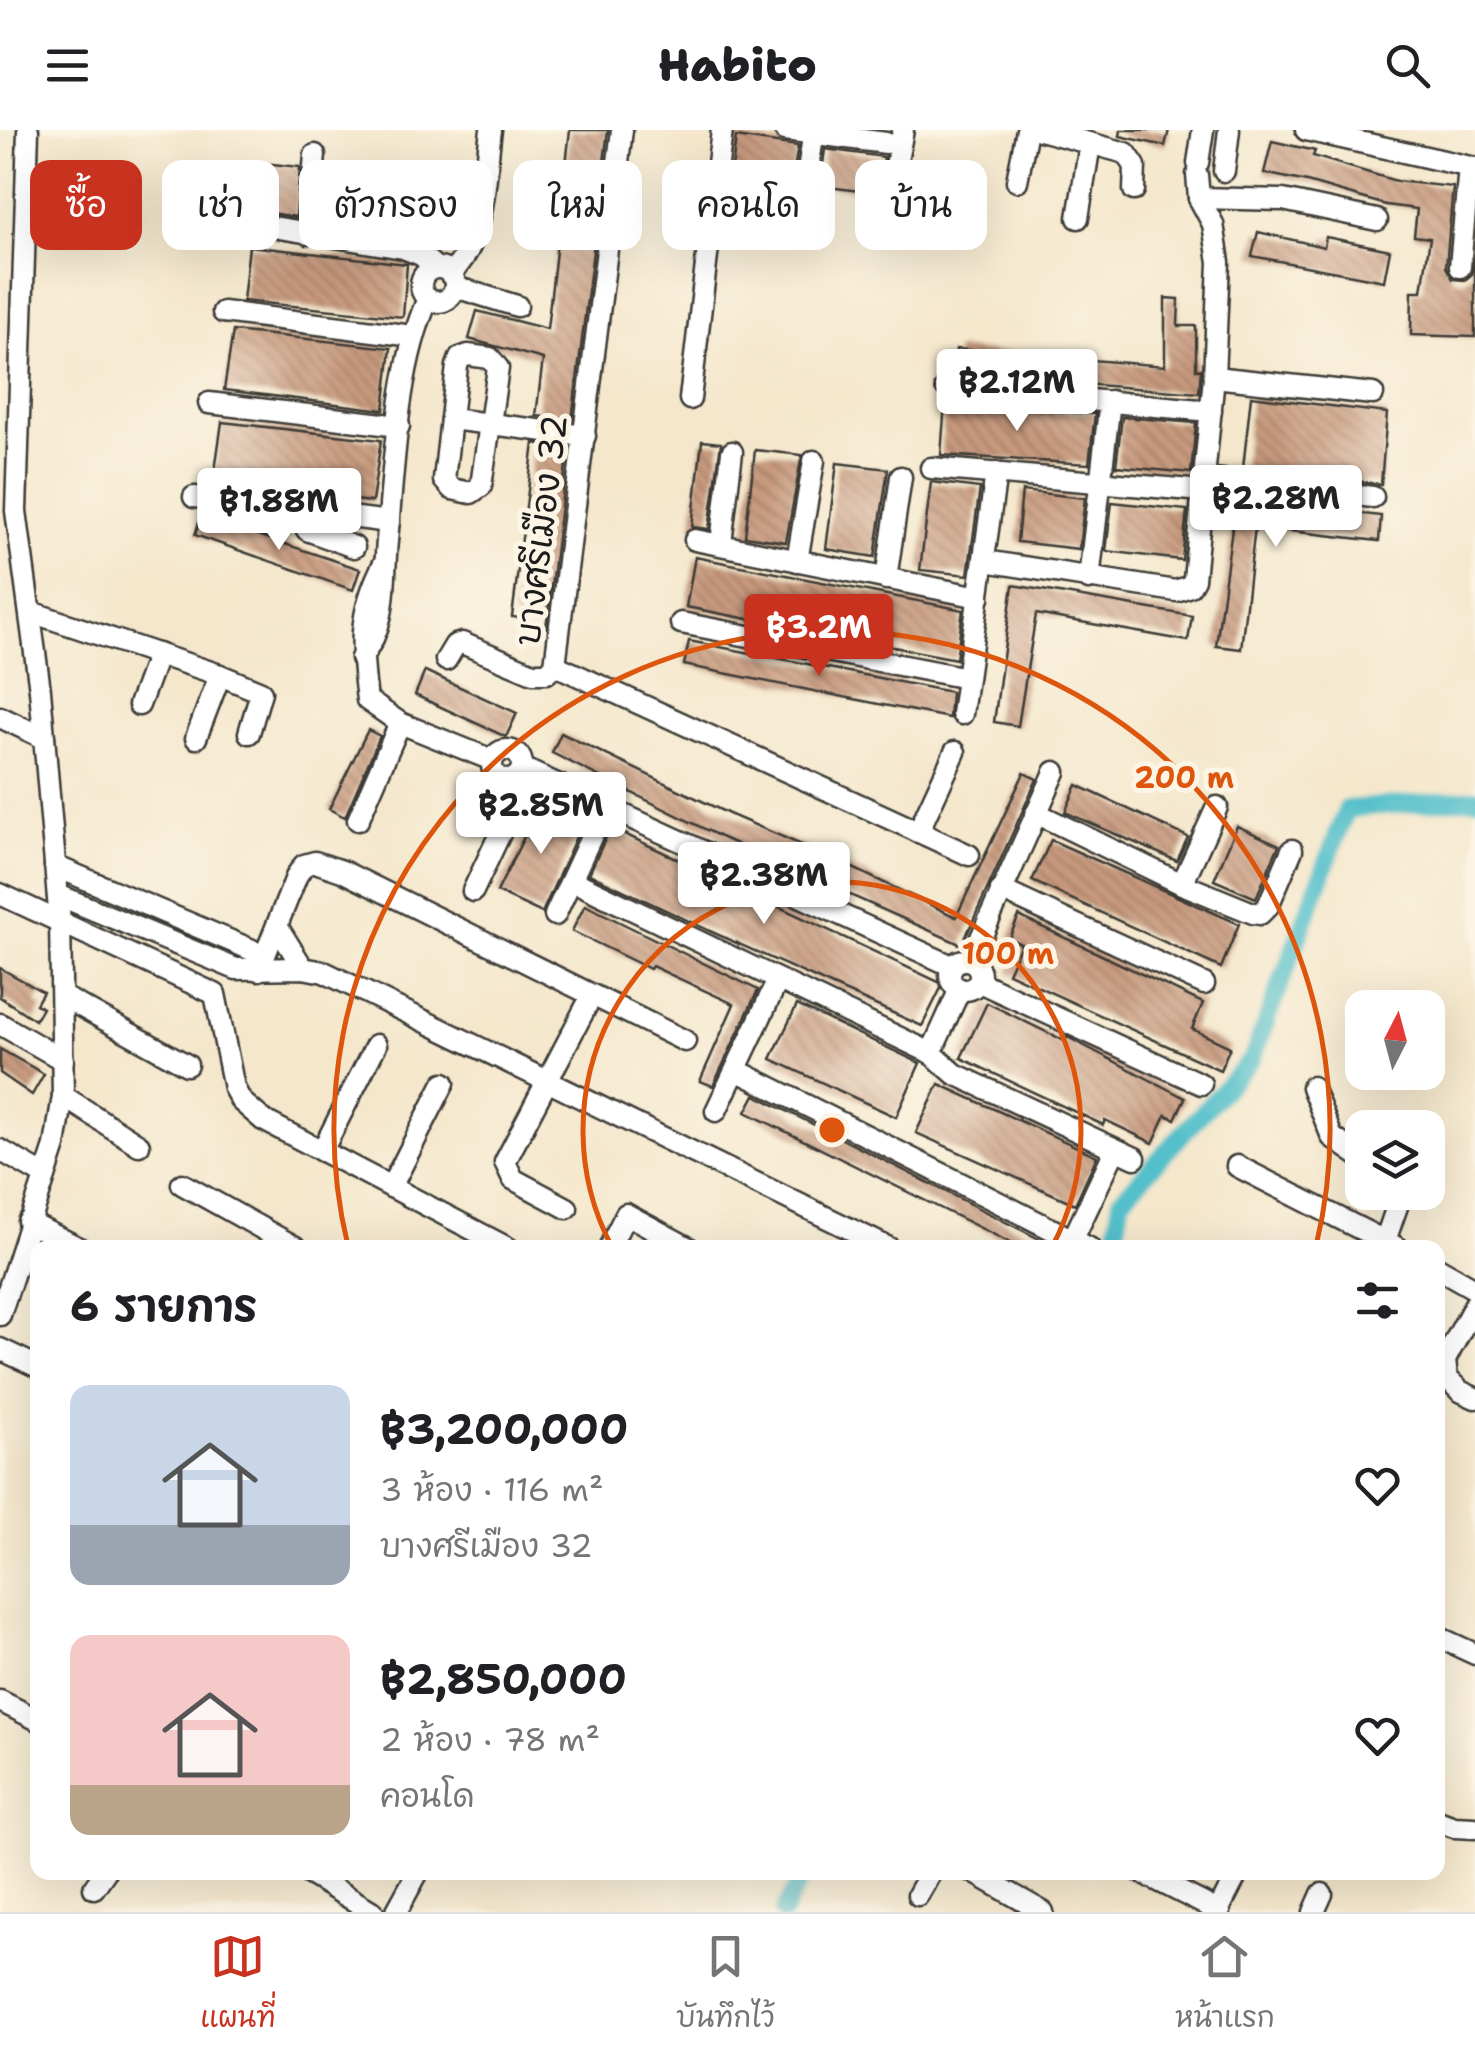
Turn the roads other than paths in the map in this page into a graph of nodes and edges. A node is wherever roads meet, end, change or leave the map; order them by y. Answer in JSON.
{"nodes":[{"id":1,"x":28,"y":130,"type":"edge"},
{"id":2,"x":490,"y":130,"type":"edge"},
{"id":3,"x":622,"y":130,"type":"edge"},
{"id":4,"x":722,"y":130,"type":"edge"},
{"id":5,"x":785,"y":130,"type":"edge"},
{"id":6,"x":903,"y":130,"type":"edge"},
{"id":7,"x":1027,"y":130,"type":"edge"},
{"id":8,"x":1040,"y":130,"type":"edge"},
{"id":9,"x":1203,"y":130,"type":"edge"},
{"id":10,"x":1229,"y":130,"type":"edge"},
{"id":11,"x":1306,"y":130,"type":"edge"},
{"id":12,"x":1405,"y":130,"type":"edge"},
{"id":13,"x":814,"y":132,"type":"edge"},
{"id":14,"x":886,"y":143,"type":"dead end"},
{"id":15,"x":1090,"y":144,"type":"junction"},
{"id":16,"x":1395,"y":145,"type":"edge"},
{"id":17,"x":315,"y":155,"type":"dead end"},
{"id":18,"x":315,"y":160,"type":"edge"},
{"id":19,"x":810,"y":160,"type":"edge"},
{"id":20,"x":897,"y":160,"type":"edge"},
{"id":21,"x":1472,"y":167,"type":"edge"},
{"id":22,"x":1017,"y":182,"type":"dead end"},
{"id":23,"x":1216,"y":187,"type":"junction"},
{"id":24,"x":1134,"y":190,"type":"dead end"},
{"id":25,"x":1078,"y":218,"type":"dead end"},
{"id":26,"x":1377,"y":220,"type":"dead end"},
{"id":27,"x":409,"y":250,"type":"edge"},
{"id":28,"x":1460,"y":268,"type":"dead end"},
{"id":29,"x":447,"y":276,"type":"junction"},
{"id":30,"x":428,"y":298,"type":"junction"},
{"id":31,"x":517,"y":306,"type":"dead end"},
{"id":32,"x":223,"y":312,"type":"dead end"},
{"id":33,"x":413,"y":336,"type":"junction"},
{"id":34,"x":1214,"y":377,"type":"junction"},
{"id":35,"x":946,"y":388,"type":"dead end"},
{"id":36,"x":1373,"y":394,"type":"dead end"},
{"id":37,"x":690,"y":399,"type":"dead end"},
{"id":38,"x":1110,"y":401,"type":"junction"},
{"id":39,"x":210,"y":403,"type":"dead end"},
{"id":40,"x":1211,"y":410,"type":"junction"},
{"id":41,"x":451,"y":419,"type":"junction"},
{"id":42,"x":492,"y":424,"type":"junction"},
{"id":43,"x":399,"y":426,"type":"junction"},
{"id":44,"x":585,"y":436,"type":"junction"},
{"id":45,"x":732,"y":452,"type":"dead end"},
{"id":46,"x":814,"y":461,"type":"dead end"},
{"id":47,"x":931,"y":468,"type":"dead end"},
{"id":48,"x":996,"y":473,"type":"junction"},
{"id":49,"x":901,"y":476,"type":"dead end"},
{"id":50,"x":1102,"y":482,"type":"junction"},
{"id":51,"x":1203,"y":484,"type":"junction"},
{"id":52,"x":194,"y":496,"type":"dead end"},
{"id":53,"x":1373,"y":496,"type":"dead end"},
{"id":54,"x":297,"y":512,"type":"junction"},
{"id":55,"x":389,"y":522,"type":"junction"},
{"id":56,"x":8,"y":533,"type":"edge"},
{"id":57,"x":695,"y":540,"type":"dead end"},
{"id":58,"x":721,"y":543,"type":"junction"},
{"id":59,"x":354,"y":546,"type":"dead end"},
{"id":60,"x":798,"y":562,"type":"junction"},
{"id":61,"x":985,"y":562,"type":"junction"},
{"id":62,"x":886,"y":579,"type":"junction"},
{"id":63,"x":1089,"y":579,"type":"junction"},
{"id":64,"x":979,"y":597,"type":"junction"},
{"id":65,"x":30,"y":612,"type":"junction"},
{"id":66,"x":682,"y":623,"type":"dead end"},
{"id":67,"x":158,"y":654,"type":"junction"},
{"id":68,"x":446,"y":660,"type":"dead end"},
{"id":69,"x":555,"y":665,"type":"junction"},
{"id":70,"x":220,"y":675,"type":"junction"},
{"id":71,"x":967,"y":678,"type":"junction"},
{"id":72,"x":139,"y":705,"type":"dead end"},
{"id":73,"x":962,"y":714,"type":"dead end"},
{"id":74,"x":0,"y":717,"type":"edge"},
{"id":75,"x":400,"y":723,"type":"junction"},
{"id":76,"x":249,"y":733,"type":"dead end"},
{"id":77,"x":44,"y":738,"type":"junction"},
{"id":78,"x":196,"y":738,"type":"dead end"},
{"id":79,"x":955,"y":752,"type":"dead end"},
{"id":80,"x":1055,"y":772,"type":"dead end"},
{"id":81,"x":518,"y":773,"type":"junction"},
{"id":82,"x":605,"y":806,"type":"junction"},
{"id":83,"x":1217,"y":807,"type":"dead end"},
{"id":84,"x":1036,"y":813,"type":"junction"},
{"id":85,"x":358,"y":820,"type":"dead end"},
{"id":86,"x":918,"y":832,"type":"junction"},
{"id":87,"x":1292,"y":850,"type":"dead end"},
{"id":88,"x":969,"y":855,"type":"dead end"},
{"id":89,"x":55,"y":866,"type":"junction"},
{"id":90,"x":573,"y":882,"type":"junction"},
{"id":91,"x":1182,"y":884,"type":"junction"},
{"id":92,"x":1001,"y":890,"type":"junction"},
{"id":93,"x":474,"y":891,"type":"dead end"},
{"id":94,"x":0,"y":894,"type":"edge"},
{"id":95,"x":58,"y":896,"type":"junction"},
{"id":96,"x":555,"y":915,"type":"dead end"},
{"id":97,"x":60,"y":922,"type":"junction"},
{"id":98,"x":277,"y":926,"type":"junction"},
{"id":99,"x":256,"y":960,"type":"junction"},
{"id":100,"x":962,"y":963,"type":"junction"},
{"id":101,"x":304,"y":968,"type":"junction"},
{"id":102,"x":777,"y":982,"type":"junction"},
{"id":103,"x":1204,"y":984,"type":"dead end"},
{"id":104,"x":970,"y":986,"type":"junction"},
{"id":105,"x":62,"y":996,"type":"junction"},
{"id":106,"x":591,"y":997,"type":"junction"},
{"id":107,"x":0,"y":1024,"type":"edge"},
{"id":108,"x":685,"y":1041,"type":"dead end"},
{"id":109,"x":376,"y":1045,"type":"dead end"},
{"id":110,"x":931,"y":1054,"type":"junction"},
{"id":111,"x":63,"y":1060,"type":"junction"},
{"id":112,"x":187,"y":1064,"type":"dead end"},
{"id":113,"x":736,"y":1070,"type":"junction"},
{"id":114,"x":444,"y":1082,"type":"dead end"},
{"id":115,"x":547,"y":1082,"type":"junction"},
{"id":116,"x":1201,"y":1084,"type":"dead end"},
{"id":117,"x":1312,"y":1086,"type":"dead end"},
{"id":118,"x":63,"y":1096,"type":"junction"},
{"id":119,"x":716,"y":1111,"type":"dead end"},
{"id":120,"x":139,"y":1145,"type":"dead end"},
{"id":121,"x":1345,"y":1146,"type":"edge"},
{"id":122,"x":0,"y":1150,"type":"edge"},
{"id":123,"x":322,"y":1151,"type":"junction"},
{"id":124,"x":1237,"y":1166,"type":"dead end"},
{"id":125,"x":45,"y":1176,"type":"junction"},
{"id":126,"x":182,"y":1184,"type":"dead end"},
{"id":127,"x":391,"y":1187,"type":"junction"},
{"id":128,"x":567,"y":1208,"type":"dead end"},
{"id":129,"x":1399,"y":1210,"type":"edge"},
{"id":130,"x":28,"y":1222,"type":"junction"},
{"id":131,"x":63,"y":1240,"type":"edge"},
{"id":132,"x":284,"y":1240,"type":"edge"},
{"id":133,"x":493,"y":1240,"type":"edge"},
{"id":134,"x":614,"y":1240,"type":"edge"},
{"id":135,"x":674,"y":1240,"type":"edge"},
{"id":136,"x":872,"y":1240,"type":"edge"},
{"id":137,"x":1075,"y":1240,"type":"edge"},
{"id":138,"x":1082,"y":1240,"type":"edge"},
{"id":139,"x":1384,"y":1240,"type":"edge"},
{"id":140,"x":1393,"y":1240,"type":"edge"},
{"id":141,"x":1445,"y":1272,"type":"edge"},
{"id":142,"x":5,"y":1276,"type":"edge"},
{"id":143,"x":1475,"y":1288,"type":"edge"},
{"id":144,"x":1475,"y":1304,"type":"edge"},
{"id":145,"x":0,"y":1314,"type":"edge"},
{"id":146,"x":0,"y":1349,"type":"edge"},
{"id":147,"x":30,"y":1364,"type":"edge"},
{"id":148,"x":1475,"y":1398,"type":"edge"},
{"id":149,"x":1445,"y":1640,"type":"edge"},
{"id":150,"x":1475,"y":1654,"type":"edge"},
{"id":151,"x":0,"y":1701,"type":"edge"},
{"id":152,"x":30,"y":1716,"type":"edge"},
{"id":153,"x":1445,"y":1823,"type":"edge"},
{"id":154,"x":1475,"y":1828,"type":"edge"},
{"id":155,"x":320,"y":1880,"type":"edge"},
{"id":156,"x":414,"y":1880,"type":"edge"},
{"id":157,"x":926,"y":1880,"type":"edge"},
{"id":158,"x":987,"y":1880,"type":"edge"},
{"id":159,"x":1153,"y":1880,"type":"edge"},
{"id":160,"x":1234,"y":1880,"type":"edge"},
{"id":161,"x":918,"y":1895,"type":"dead end"},
{"id":162,"x":1188,"y":1906,"type":"edge"},
{"id":163,"x":374,"y":1912,"type":"edge"},
{"id":164,"x":396,"y":1912,"type":"edge"},
{"id":165,"x":1043,"y":1912,"type":"edge"},
{"id":166,"x":1219,"y":1912,"type":"edge"}],
"edges":[{"from":1,"to":56,"type":"street"},
{"from":2,"to":29,"type":"street"},
{"from":3,"to":44,"type":"street","name":"บางศรีเมือง 32"},
{"from":4,"to":37,"type":"street"},
{"from":5,"to":13,"type":"street"},
{"from":6,"to":20,"type":"street"},
{"from":7,"to":22,"type":"street"},
{"from":8,"to":15,"type":"street"},
{"from":9,"to":23,"type":"street"},
{"from":10,"to":23,"type":"street"},
{"from":11,"to":16,"type":"street"},
{"from":12,"to":16,"type":"street"},
{"from":13,"to":14,"type":"street"},
{"from":13,"to":19,"type":"street"},
{"from":15,"to":24,"type":"street"},
{"from":15,"to":25,"type":"street"},
{"from":16,"to":21,"type":"street"},
{"from":17,"to":18,"type":"street"},
{"from":21,"to":28,"type":"street"},
{"from":23,"to":26,"type":"street"},
{"from":23,"to":34,"type":"street"},
{"from":27,"to":29,"type":"street"},
{"from":29,"to":30,"type":"street"},
{"from":29,"to":30,"type":"street"},
{"from":29,"to":31,"type":"street"},
{"from":30,"to":33,"type":"street"},
{"from":32,"to":33,"type":"street"},
{"from":33,"to":43,"type":"street"},
{"from":34,"to":36,"type":"street"},
{"from":34,"to":40,"type":"street"},
{"from":35,"to":38,"type":"street"},
{"from":38,"to":40,"type":"street"},
{"from":38,"to":50,"type":"street"},
{"from":39,"to":43,"type":"street"},
{"from":40,"to":51,"type":"street"},
{"from":41,"to":42,"type":"street"},
{"from":41,"to":42,"type":"street"},
{"from":41,"to":42,"type":"street"},
{"from":42,"to":44,"type":"street"},
{"from":43,"to":55,"type":"street"},
{"from":44,"to":69,"type":"street","name":"บางศรีเมือง 32"},
{"from":45,"to":58,"type":"street"},
{"from":46,"to":60,"type":"street"},
{"from":47,"to":48,"type":"street"},
{"from":48,"to":50,"type":"street"},
{"from":48,"to":61,"type":"street"},
{"from":49,"to":62,"type":"street"},
{"from":50,"to":51,"type":"street"},
{"from":50,"to":63,"type":"street"},
{"from":51,"to":53,"type":"street"},
{"from":51,"to":63,"type":"street"},
{"from":52,"to":54,"type":"street"},
{"from":54,"to":55,"type":"street"},
{"from":54,"to":59,"type":"street"},
{"from":55,"to":75,"type":"street"},
{"from":56,"to":65,"type":"street"},
{"from":57,"to":58,"type":"street"},
{"from":58,"to":60,"type":"street"},
{"from":60,"to":62,"type":"street"},
{"from":61,"to":63,"type":"street"},
{"from":61,"to":64,"type":"street"},
{"from":62,"to":64,"type":"street"},
{"from":64,"to":71,"type":"street"},
{"from":65,"to":67,"type":"street"},
{"from":65,"to":77,"type":"street"},
{"from":66,"to":71,"type":"street"},
{"from":67,"to":70,"type":"street"},
{"from":67,"to":72,"type":"street"},
{"from":68,"to":69,"type":"street"},
{"from":69,"to":86,"type":"street","name":"บางศรีเมือง 32"},
{"from":70,"to":76,"type":"street"},
{"from":70,"to":78,"type":"street"},
{"from":71,"to":73,"type":"street"},
{"from":74,"to":77,"type":"street"},
{"from":75,"to":81,"type":"street"},
{"from":75,"to":85,"type":"street"},
{"from":77,"to":89,"type":"street"},
{"from":79,"to":86,"type":"street"},
{"from":80,"to":84,"type":"street"},
{"from":81,"to":82,"type":"street"},
{"from":81,"to":93,"type":"street"},
{"from":82,"to":90,"type":"street"},
{"from":82,"to":100,"type":"street"},
{"from":83,"to":91,"type":"street"},
{"from":84,"to":91,"type":"street"},
{"from":84,"to":92,"type":"street"},
{"from":86,"to":88,"type":"street","name":"บางศรีเมือง 32"},
{"from":87,"to":91,"type":"street"},
{"from":89,"to":95,"type":"street"},
{"from":89,"to":99,"type":"street"},
{"from":90,"to":96,"type":"street"},
{"from":90,"to":102,"type":"street"},
{"from":92,"to":100,"type":"street"},
{"from":92,"to":103,"type":"street"},
{"from":94,"to":97,"type":"street"},
{"from":95,"to":97,"type":"street"},
{"from":95,"to":99,"type":"street"},
{"from":97,"to":105,"type":"street"},
{"from":97,"to":123,"type":"street"},
{"from":98,"to":99,"type":"street"},
{"from":98,"to":101,"type":"street"},
{"from":98,"to":106,"type":"street"},
{"from":99,"to":101,"type":"street"},
{"from":100,"to":104,"type":"street"},
{"from":101,"to":115,"type":"street"},
{"from":102,"to":110,"type":"street"},
{"from":102,"to":113,"type":"street"},
{"from":104,"to":110,"type":"street"},
{"from":104,"to":116,"type":"street"},
{"from":105,"to":111,"type":"street"},
{"from":105,"to":112,"type":"street"},
{"from":106,"to":108,"type":"street"},
{"from":106,"to":115,"type":"street"},
{"from":107,"to":111,"type":"street"},
{"from":109,"to":123,"type":"street"},
{"from":110,"to":138,"type":"street"},
{"from":111,"to":118,"type":"street"},
{"from":113,"to":119,"type":"street"},
{"from":113,"to":137,"type":"street"},
{"from":114,"to":127,"type":"street"},
{"from":115,"to":128,"type":"street"},
{"from":115,"to":136,"type":"street"},
{"from":117,"to":121,"type":"street"},
{"from":118,"to":120,"type":"street"},
{"from":118,"to":125,"type":"street"},
{"from":122,"to":125,"type":"street"},
{"from":123,"to":127,"type":"street"},
{"from":124,"to":139,"type":"street"},
{"from":125,"to":130,"type":"street"},
{"from":126,"to":132,"type":"street"},
{"from":127,"to":133,"type":"street"},
{"from":129,"to":140,"type":"street"},
{"from":130,"to":131,"type":"street"},
{"from":130,"to":142,"type":"street"},
{"from":134,"to":135,"type":"street"},
{"from":141,"to":143,"type":"street"},
{"from":142,"to":145,"type":"street"},
{"from":144,"to":148,"type":"street"},
{"from":146,"to":147,"type":"street"},
{"from":149,"to":150,"type":"street"},
{"from":151,"to":152,"type":"street"},
{"from":153,"to":154,"type":"street"},
{"from":155,"to":163,"type":"street"},
{"from":156,"to":164,"type":"street"},
{"from":157,"to":161,"type":"street"},
{"from":158,"to":165,"type":"street"},
{"from":159,"to":162,"type":"street"},
{"from":160,"to":166,"type":"street"},
{"from":162,"to":166,"type":"street"}]}
